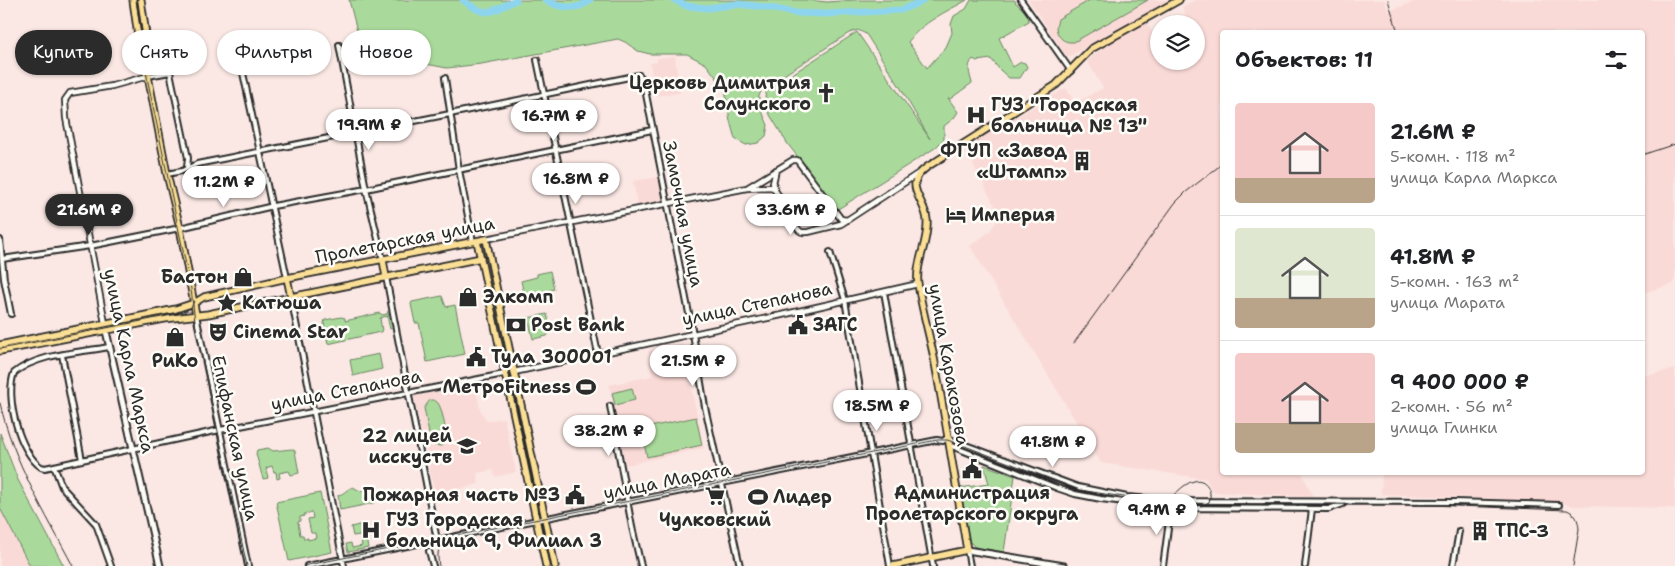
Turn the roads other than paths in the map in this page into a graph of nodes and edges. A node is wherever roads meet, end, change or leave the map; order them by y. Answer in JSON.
{"nodes":[{"id":1,"x":133,"y":0,"type":"edge"},
{"id":2,"x":141,"y":0,"type":"edge"},
{"id":3,"x":1021,"y":0,"type":"edge"},
{"id":4,"x":1179,"y":0,"type":"edge"},
{"id":5,"x":339,"y":45,"type":"dead end"},
{"id":6,"x":537,"y":60,"type":"dead end"},
{"id":7,"x":1071,"y":71,"type":"junction"},
{"id":8,"x":243,"y":75,"type":"edge"},
{"id":9,"x":148,"y":76,"type":"junction"},
{"id":10,"x":445,"y":78,"type":"dead end"},
{"id":11,"x":544,"y":94,"type":"junction"},
{"id":12,"x":450,"y":114,"type":"junction"},
{"id":13,"x":652,"y":130,"type":"junction"},
{"id":14,"x":356,"y":132,"type":"junction"},
{"id":15,"x":259,"y":151,"type":"junction"},
{"id":16,"x":556,"y":151,"type":"junction"},
{"id":17,"x":186,"y":169,"type":"junction"},
{"id":18,"x":459,"y":170,"type":"junction"},
{"id":19,"x":776,"y":170,"type":"junction"},
{"id":20,"x":920,"y":172,"type":"junction"},
{"id":21,"x":167,"y":174,"type":"junction"},
{"id":22,"x":903,"y":184,"type":"junction"},
{"id":23,"x":747,"y":188,"type":"junction"},
{"id":24,"x":366,"y":189,"type":"junction"},
{"id":25,"x":775,"y":190,"type":"junction"},
{"id":26,"x":917,"y":193,"type":"junction"},
{"id":27,"x":666,"y":204,"type":"junction"},
{"id":28,"x":273,"y":206,"type":"junction"},
{"id":29,"x":848,"y":220,"type":"junction"},
{"id":30,"x":570,"y":223,"type":"junction"},
{"id":31,"x":180,"y":228,"type":"junction"},
{"id":32,"x":486,"y":239,"type":"junction"},
{"id":33,"x":0,"y":240,"type":"edge"},
{"id":34,"x":472,"y":242,"type":"junction"},
{"id":35,"x":90,"y":246,"type":"junction"},
{"id":36,"x":830,"y":252,"type":"dead end"},
{"id":37,"x":480,"y":258,"type":"junction"},
{"id":38,"x":2,"y":259,"type":"junction"},
{"id":39,"x":383,"y":260,"type":"junction"},
{"id":40,"x":470,"y":260,"type":"junction"},
{"id":41,"x":386,"y":277,"type":"junction"},
{"id":42,"x":287,"y":278,"type":"junction"},
{"id":43,"x":918,"y":284,"type":"junction"},
{"id":44,"x":884,"y":292,"type":"junction"},
{"id":45,"x":291,"y":297,"type":"junction"},
{"id":46,"x":845,"y":300,"type":"junction"},
{"id":47,"x":194,"y":303,"type":"junction"},
{"id":48,"x":11,"y":314,"type":"dead end"},
{"id":49,"x":196,"y":315,"type":"junction"},
{"id":50,"x":105,"y":323,"type":"junction"},
{"id":51,"x":106,"y":331,"type":"junction"},
{"id":52,"x":693,"y":334,"type":"junction"},
{"id":53,"x":0,"y":344,"type":"edge"},
{"id":54,"x":11,"y":346,"type":"junction"},
{"id":55,"x":109,"y":347,"type":"junction"},
{"id":56,"x":0,"y":351,"type":"edge"},
{"id":57,"x":598,"y":354,"type":"junction"},
{"id":58,"x":62,"y":355,"type":"junction"},
{"id":59,"x":514,"y":372,"type":"junction"},
{"id":60,"x":504,"y":374,"type":"junction"},
{"id":61,"x":409,"y":393,"type":"junction"},
{"id":62,"x":610,"y":406,"type":"dead end"},
{"id":63,"x":314,"y":411,"type":"junction"},
{"id":64,"x":220,"y":430,"type":"junction"},
{"id":65,"x":946,"y":441,"type":"junction"},
{"id":66,"x":912,"y":446,"type":"junction"},
{"id":67,"x":132,"y":449,"type":"junction"},
{"id":68,"x":871,"y":454,"type":"junction"},
{"id":69,"x":532,"y":457,"type":"junction"},
{"id":70,"x":523,"y":459,"type":"junction"},
{"id":71,"x":82,"y":460,"type":"junction"},
{"id":72,"x":54,"y":466,"type":"junction"},
{"id":73,"x":723,"y":484,"type":"junction"},
{"id":74,"x":1093,"y":491,"type":"junction"},
{"id":75,"x":1092,"y":498,"type":"junction"},
{"id":76,"x":1171,"y":501,"type":"junction"},
{"id":77,"x":628,"y":502,"type":"junction"},
{"id":78,"x":1268,"y":502,"type":"junction"},
{"id":79,"x":1313,"y":502,"type":"junction"},
{"id":80,"x":1346,"y":502,"type":"junction"},
{"id":81,"x":1559,"y":505,"type":"dead end"},
{"id":82,"x":1171,"y":508,"type":"junction"},
{"id":83,"x":1268,"y":508,"type":"junction"},
{"id":84,"x":1312,"y":510,"type":"junction"},
{"id":85,"x":545,"y":519,"type":"junction"},
{"id":86,"x":536,"y":520,"type":"junction"},
{"id":87,"x":1459,"y":531,"type":"dead end"},
{"id":88,"x":437,"y":540,"type":"junction"},
{"id":89,"x":967,"y":550,"type":"junction"},
{"id":90,"x":429,"y":551,"type":"dead end"},
{"id":91,"x":932,"y":557,"type":"junction"},
{"id":92,"x":343,"y":559,"type":"junction"},
{"id":93,"x":112,"y":566,"type":"edge"},
{"id":94,"x":160,"y":566,"type":"edge"},
{"id":95,"x":248,"y":566,"type":"edge"},
{"id":96,"x":308,"y":566,"type":"edge"},
{"id":97,"x":344,"y":566,"type":"edge"},
{"id":98,"x":433,"y":566,"type":"edge"},
{"id":99,"x":546,"y":566,"type":"edge"},
{"id":100,"x":555,"y":566,"type":"edge"},
{"id":101,"x":641,"y":566,"type":"edge"},
{"id":102,"x":740,"y":566,"type":"edge"},
{"id":103,"x":892,"y":566,"type":"edge"},
{"id":104,"x":933,"y":566,"type":"edge"},
{"id":105,"x":970,"y":566,"type":"edge"},
{"id":106,"x":1060,"y":566,"type":"edge"},
{"id":107,"x":1064,"y":566,"type":"edge"},
{"id":108,"x":1163,"y":566,"type":"edge"},
{"id":109,"x":1305,"y":566,"type":"edge"},
{"id":110,"x":1453,"y":566,"type":"edge"}],
"edges":[{"from":1,"to":9,"type":"main road"},
{"from":2,"to":9,"type":"main road"},
{"from":3,"to":7,"type":"street"},
{"from":4,"to":7,"type":"main road"},
{"from":5,"to":14,"type":"street"},
{"from":6,"to":11,"type":"street"},
{"from":7,"to":20,"type":"main road"},
{"from":8,"to":15,"type":"street"},
{"from":9,"to":17,"type":"street"},
{"from":9,"to":21,"type":"main road"},
{"from":9,"to":35,"type":"street","name":"улица Карла Маркса"},
{"from":10,"to":12,"type":"street"},
{"from":11,"to":12,"type":"street"},
{"from":11,"to":13,"type":"street","name":"Замочная улица"},
{"from":11,"to":16,"type":"street"},
{"from":12,"to":14,"type":"street"},
{"from":12,"to":18,"type":"street"},
{"from":13,"to":16,"type":"street"},
{"from":13,"to":27,"type":"street","name":"Замочная улица"},
{"from":14,"to":15,"type":"street"},
{"from":14,"to":24,"type":"street"},
{"from":15,"to":17,"type":"street"},
{"from":15,"to":28,"type":"street"},
{"from":16,"to":18,"type":"street"},
{"from":16,"to":30,"type":"street"},
{"from":17,"to":21,"type":"street"},
{"from":18,"to":24,"type":"street"},
{"from":18,"to":34,"type":"street"},
{"from":19,"to":23,"type":"street","name":"Пролетарская улица"},
{"from":19,"to":25,"type":"street"},
{"from":19,"to":29,"type":"street","name":"Пролетарская улица"},
{"from":20,"to":22,"type":"street"},
{"from":20,"to":26,"type":"main road","name":"улица Каракозова"},
{"from":21,"to":31,"type":"main road"},
{"from":22,"to":26,"type":"street"},
{"from":22,"to":29,"type":"street"},
{"from":23,"to":25,"type":"street"},
{"from":23,"to":27,"type":"street","name":"Пролетарская улица"},
{"from":24,"to":28,"type":"street"},
{"from":24,"to":39,"type":"street"},
{"from":25,"to":29,"type":"street"},
{"from":26,"to":43,"type":"main road","name":"улица Каракозова"},
{"from":27,"to":30,"type":"street","name":"Пролетарская улица"},
{"from":27,"to":52,"type":"street","name":"Замочная улица"},
{"from":28,"to":31,"type":"street"},
{"from":28,"to":42,"type":"street"},
{"from":30,"to":32,"type":"street","name":"Пролетарская улица"},
{"from":30,"to":57,"type":"street"},
{"from":31,"to":35,"type":"street"},
{"from":31,"to":47,"type":"main road"},
{"from":32,"to":34,"type":"main road","name":"Пролетарская улица"},
{"from":32,"to":59,"type":"main road"},
{"from":33,"to":38,"type":"street"},
{"from":34,"to":37,"type":"main road"},
{"from":34,"to":39,"type":"main road","name":"Пролетарская улица"},
{"from":34,"to":40,"type":"main road"},
{"from":35,"to":38,"type":"street"},
{"from":35,"to":50,"type":"street","name":"улица Карла Маркса"},
{"from":36,"to":46,"type":"street"},
{"from":37,"to":40,"type":"main road","name":"Пролетарская улица"},
{"from":37,"to":60,"type":"main road"},
{"from":38,"to":48,"type":"street"},
{"from":39,"to":41,"type":"main road"},
{"from":39,"to":42,"type":"main road","name":"Пролетарская улица"},
{"from":40,"to":41,"type":"main road","name":"Пролетарская улица"},
{"from":41,"to":45,"type":"main road","name":"Пролетарская улица"},
{"from":41,"to":61,"type":"street"},
{"from":42,"to":45,"type":"main road"},
{"from":42,"to":47,"type":"main road","name":"Пролетарская улица"},
{"from":43,"to":44,"type":"street","name":"улица Степанова"},
{"from":43,"to":65,"type":"main road","name":"улица Каракозова"},
{"from":44,"to":46,"type":"street","name":"улица Степанова"},
{"from":44,"to":66,"type":"street"},
{"from":45,"to":49,"type":"main road","name":"Пролетарская улица"},
{"from":45,"to":63,"type":"street"},
{"from":46,"to":52,"type":"street","name":"улица Степанова"},
{"from":46,"to":68,"type":"street"},
{"from":47,"to":49,"type":"main road"},
{"from":47,"to":50,"type":"main road","name":"Пролетарская улица"},
{"from":49,"to":51,"type":"main road","name":"Пролетарская улица"},
{"from":49,"to":64,"type":"street","name":"Епифанская улица"},
{"from":50,"to":51,"type":"main road","name":"улица Карла Маркса"},
{"from":50,"to":54,"type":"main road","name":"Пролетарская улица"},
{"from":51,"to":54,"type":"main road","name":"Пролетарская улица"},
{"from":51,"to":55,"type":"main road","name":"улица Карла Маркса"},
{"from":52,"to":57,"type":"street","name":"улица Степанова"},
{"from":52,"to":73,"type":"street","name":"Замочная улица"},
{"from":53,"to":54,"type":"main road"},
{"from":54,"to":56,"type":"main road"},
{"from":55,"to":58,"type":"street"},
{"from":55,"to":67,"type":"main road","name":"улица Карла Маркса"},
{"from":57,"to":59,"type":"street","name":"улица Степанова"},
{"from":58,"to":71,"type":"street"},
{"from":58,"to":72,"type":"street","name":"улица Степанова"},
{"from":59,"to":60,"type":"main road","name":"улица Степанова"},
{"from":59,"to":69,"type":"main road"},
{"from":60,"to":61,"type":"street","name":"улица Степанова"},
{"from":60,"to":70,"type":"main road"},
{"from":61,"to":63,"type":"street","name":"улица Степанова"},
{"from":61,"to":88,"type":"street"},
{"from":62,"to":77,"type":"street"},
{"from":63,"to":64,"type":"street","name":"улица Степанова"},
{"from":63,"to":92,"type":"street"},
{"from":64,"to":67,"type":"street","name":"улица Степанова"},
{"from":64,"to":95,"type":"street","name":"Епифанская улица"},
{"from":65,"to":66,"type":"street","name":"улица Марата"},
{"from":65,"to":74,"type":"street","name":"улица Марата"},
{"from":65,"to":75,"type":"street","name":"улица Марата"},
{"from":65,"to":89,"type":"main road","name":"улица Каракозова"},
{"from":66,"to":68,"type":"street","name":"улица Марата"},
{"from":66,"to":91,"type":"street"},
{"from":67,"to":71,"type":"street","name":"улица Степанова"},
{"from":67,"to":94,"type":"main road","name":"улица Карла Маркса"},
{"from":68,"to":73,"type":"street","name":"улица Марата"},
{"from":68,"to":103,"type":"street"},
{"from":69,"to":70,"type":"main road"},
{"from":69,"to":85,"type":"main road"},
{"from":70,"to":86,"type":"main road"},
{"from":71,"to":72,"type":"street","name":"улица Степанова"},
{"from":72,"to":93,"type":"street"},
{"from":73,"to":77,"type":"street","name":"улица Марата"},
{"from":73,"to":102,"type":"street","name":"Замочная улица"},
{"from":74,"to":75,"type":"street"},
{"from":74,"to":76,"type":"street","name":"улица Марата"},
{"from":75,"to":82,"type":"street","name":"улица Марата"},
{"from":76,"to":78,"type":"street","name":"улица Марата"},
{"from":76,"to":82,"type":"street"},
{"from":77,"to":85,"type":"street","name":"улица Марата"},
{"from":77,"to":101,"type":"street"},
{"from":78,"to":79,"type":"street","name":"улица Марата"},
{"from":78,"to":83,"type":"street"},
{"from":79,"to":80,"type":"street","name":"улица Марата"},
{"from":79,"to":84,"type":"street"},
{"from":80,"to":81,"type":"street","name":"улица Марата"},
{"from":80,"to":84,"type":"street","name":"улица Марата"},
{"from":82,"to":83,"type":"street","name":"улица Марата"},
{"from":82,"to":108,"type":"street"},
{"from":83,"to":84,"type":"street","name":"улица Марата"},
{"from":84,"to":109,"type":"street"},
{"from":85,"to":86,"type":"street","name":"улица Марата"},
{"from":85,"to":100,"type":"main road"},
{"from":86,"to":88,"type":"street","name":"улица Марата"},
{"from":86,"to":99,"type":"main road"},
{"from":87,"to":110,"type":"street"},
{"from":88,"to":92,"type":"street","name":"улица Марата"},
{"from":89,"to":91,"type":"main road"},
{"from":89,"to":105,"type":"street","name":"улица Каракозова"},
{"from":89,"to":106,"type":"main road"},
{"from":90,"to":98,"type":"street"},
{"from":91,"to":103,"type":"main road"},
{"from":91,"to":104,"type":"street"},
{"from":92,"to":96,"type":"street","name":"улица Марата"},
{"from":92,"to":97,"type":"street"},
{"from":106,"to":107,"type":"main road"}]}
